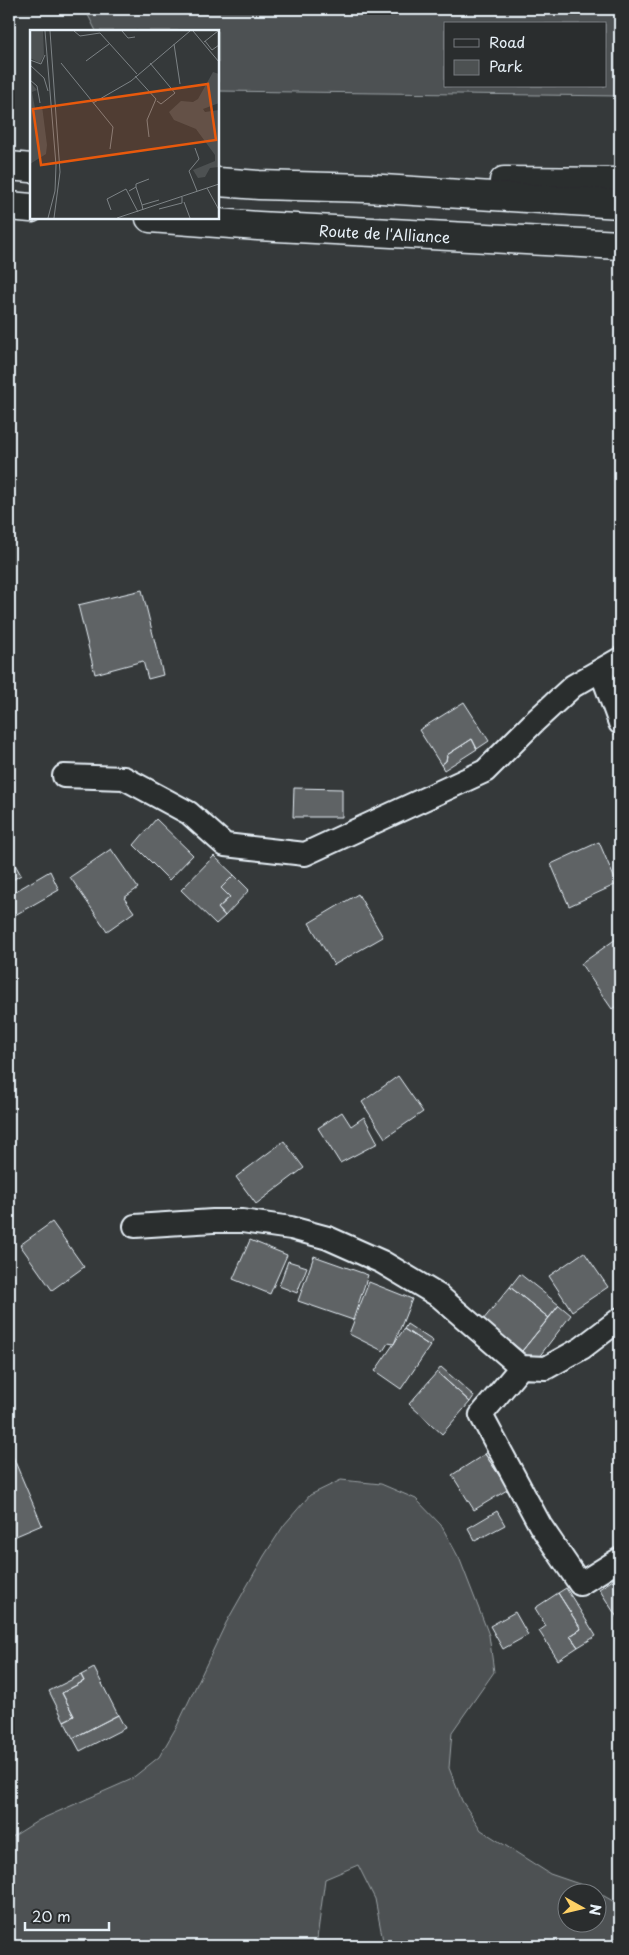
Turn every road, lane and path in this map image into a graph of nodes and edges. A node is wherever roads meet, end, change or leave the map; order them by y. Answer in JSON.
{"nodes":[{"id":1,"x":9,"y":166,"type":"edge"},
{"id":2,"x":30,"y":168,"type":"edge"},
{"id":3,"x":219,"y":182,"type":"edge"},
{"id":4,"x":620,"y":182,"type":"edge"},
{"id":5,"x":367,"y":188,"type":"junction"},
{"id":6,"x":620,"y":204,"type":"edge"},
{"id":7,"x":9,"y":206,"type":"edge"},
{"id":8,"x":30,"y":208,"type":"edge"},
{"id":9,"x":165,"y":219,"type":"edge"},
{"id":10,"x":620,"y":245,"type":"edge"},
{"id":11,"x":620,"y":659,"type":"edge"},
{"id":12,"x":601,"y":671,"type":"junction"},
{"id":13,"x":620,"y":723,"type":"edge"},
{"id":14,"x":64,"y":776,"type":"dead end"},
{"id":15,"x":135,"y":1226,"type":"dead end"},
{"id":16,"x":620,"y":1319,"type":"edge"},
{"id":17,"x":521,"y":1367,"type":"junction"},
{"id":18,"x":620,"y":1559,"type":"edge"}],
"edges":[{"from":1,"to":2,"type":"highway"},
{"from":3,"to":5,"type":"highway"},
{"from":4,"to":5,"type":"highway"},
{"from":5,"to":6,"type":"highway"},
{"from":7,"to":8,"type":"highway"},
{"from":9,"to":10,"type":"highway","name":"Route de l'Alliance"},
{"from":11,"to":12,"type":"street"},
{"from":12,"to":13,"type":"street"},
{"from":12,"to":14,"type":"street"},
{"from":15,"to":17,"type":"street"},
{"from":16,"to":17,"type":"street"},
{"from":17,"to":18,"type":"street"}]}
